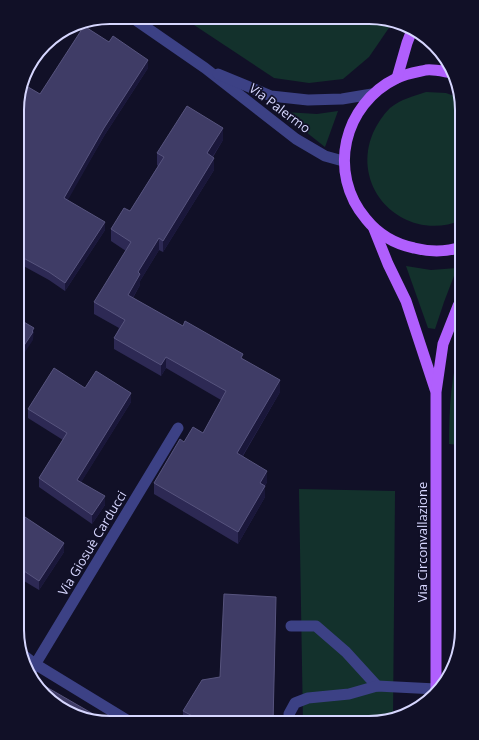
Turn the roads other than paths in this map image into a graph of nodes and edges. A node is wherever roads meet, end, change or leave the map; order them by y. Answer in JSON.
{"nodes":[{"id":1,"x":141,"y":24,"type":"edge"},
{"id":2,"x":410,"y":35,"type":"edge"},
{"id":3,"x":205,"y":68,"type":"junction"},
{"id":4,"x":445,"y":71,"type":"edge"},
{"id":5,"x":397,"y":78,"type":"junction"},
{"id":6,"x":372,"y":94,"type":"junction"},
{"id":7,"x":343,"y":161,"type":"junction"},
{"id":8,"x":374,"y":229,"type":"junction"},
{"id":9,"x":455,"y":248,"type":"edge"},
{"id":10,"x":455,"y":316,"type":"edge"},
{"id":11,"x":436,"y":392,"type":"junction"},
{"id":12,"x":178,"y":428,"type":"dead end"},
{"id":13,"x":291,"y":626,"type":"dead end"},
{"id":14,"x":33,"y":667,"type":"edge"},
{"id":15,"x":34,"y":669,"type":"edge"},
{"id":16,"x":436,"y":683,"type":"edge"},
{"id":17,"x":377,"y":686,"type":"junction"},
{"id":18,"x":431,"y":690,"type":"edge"},
{"id":19,"x":119,"y":716,"type":"edge"},
{"id":20,"x":289,"y":716,"type":"edge"}],
"edges":[{"from":1,"to":3,"type":"street","name":"Via Palermo"},
{"from":2,"to":5,"type":"main road"},
{"from":3,"to":6,"type":"street","name":"Via Palermo"},
{"from":3,"to":7,"type":"street","name":"Via Palermo"},
{"from":4,"to":5,"type":"main road"},
{"from":5,"to":6,"type":"main road"},
{"from":6,"to":7,"type":"main road"},
{"from":7,"to":8,"type":"main road"},
{"from":8,"to":9,"type":"main road"},
{"from":8,"to":11,"type":"main road","name":"Via Circonvallazione"},
{"from":10,"to":11,"type":"main road","name":"Via Circonvallazione"},
{"from":11,"to":16,"type":"main road","name":"Via Circonvallazione"},
{"from":12,"to":14,"type":"street","name":"Via Giosuè Carducci"},
{"from":13,"to":17,"type":"street"},
{"from":15,"to":19,"type":"street"},
{"from":17,"to":18,"type":"street"},
{"from":17,"to":20,"type":"street"}]}
